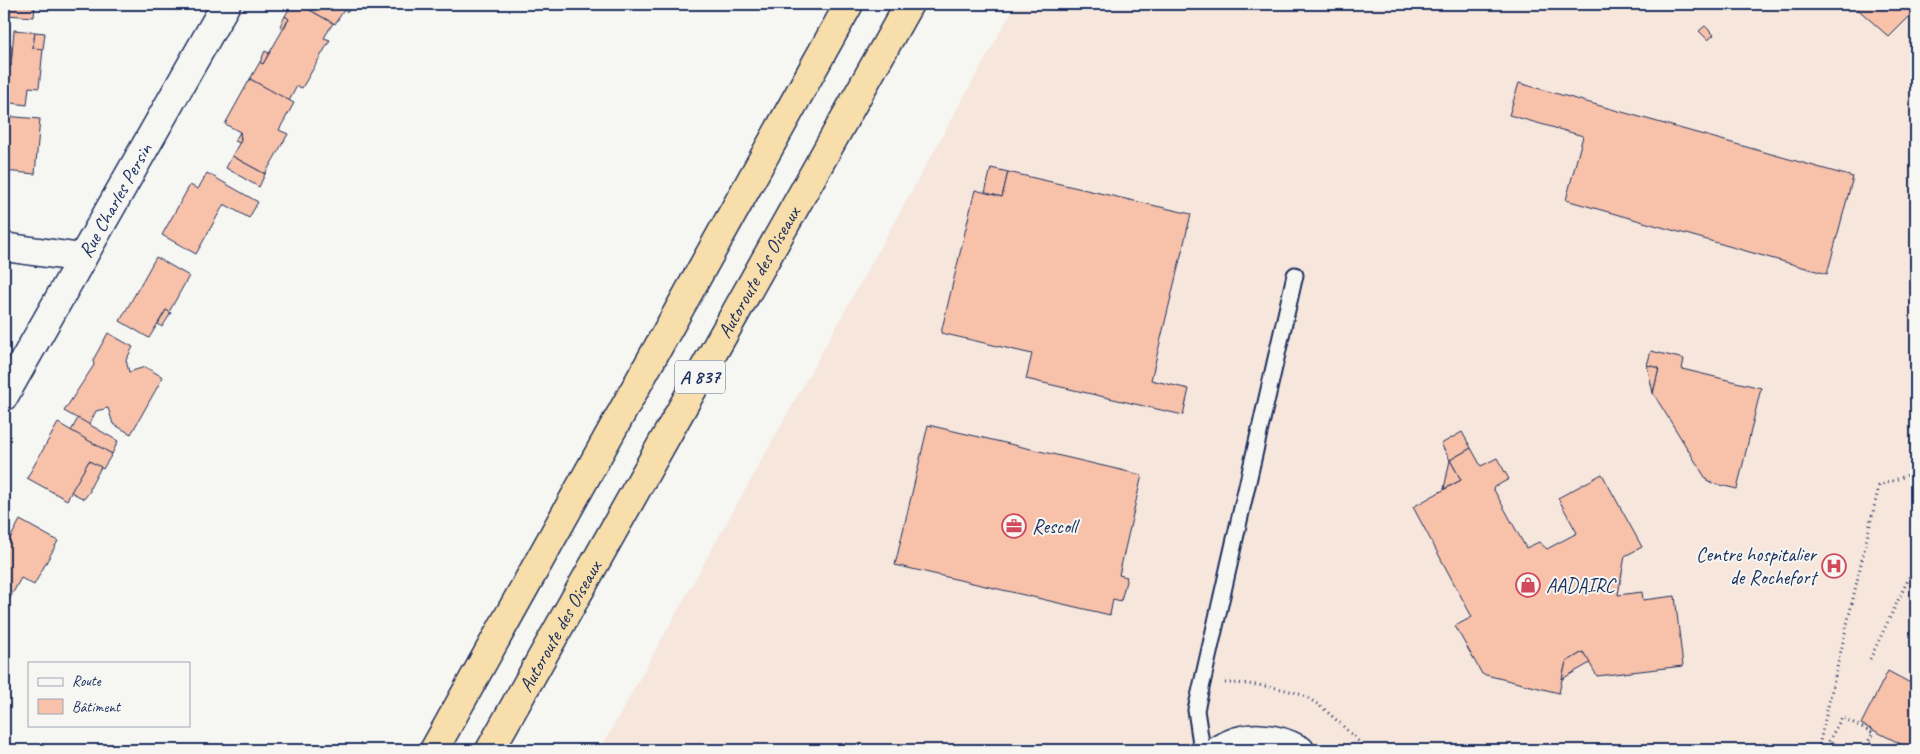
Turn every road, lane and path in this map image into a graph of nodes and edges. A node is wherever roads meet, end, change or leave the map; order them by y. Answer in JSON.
{"nodes":[{"id":1,"x":226,"y":4,"type":"edge"},
{"id":2,"x":849,"y":4,"type":"edge"},
{"id":3,"x":909,"y":4,"type":"edge"},
{"id":4,"x":4,"y":247,"type":"edge"},
{"id":5,"x":82,"y":258,"type":"junction"},
{"id":6,"x":1295,"y":275,"type":"dead end"},
{"id":7,"x":4,"y":396,"type":"edge"},
{"id":8,"x":1916,"y":472,"type":"edge"},
{"id":9,"x":1916,"y":563,"type":"edge"},
{"id":10,"x":1870,"y":659,"type":"dead end"},
{"id":11,"x":1199,"y":700,"type":"junction"},
{"id":12,"x":434,"y":750,"type":"edge"},
{"id":13,"x":490,"y":750,"type":"edge"},
{"id":14,"x":1202,"y":750,"type":"edge"},
{"id":15,"x":1219,"y":750,"type":"edge"},
{"id":16,"x":1300,"y":750,"type":"edge"},
{"id":17,"x":1368,"y":750,"type":"edge"},
{"id":18,"x":1818,"y":750,"type":"edge"},
{"id":19,"x":1824,"y":750,"type":"edge"},
{"id":20,"x":1884,"y":750,"type":"edge"}],
"edges":[{"from":1,"to":5,"type":"street","name":"Rue Charles Persin"},
{"from":2,"to":12,"type":"highway","number":"A 837"},
{"from":3,"to":13,"type":"highway","name":"Autoroute des Oiseaux","number":"A 837"},
{"from":4,"to":5,"type":"street"},
{"from":5,"to":7,"type":"street","name":"Rue Charles Persin"},
{"from":6,"to":11,"type":"lane"},
{"from":8,"to":18,"type":"path"},
{"from":9,"to":10,"type":"path"},
{"from":11,"to":14,"type":"lane"},
{"from":11,"to":17,"type":"path"},
{"from":15,"to":16,"type":"street"},
{"from":19,"to":20,"type":"path"}]}
